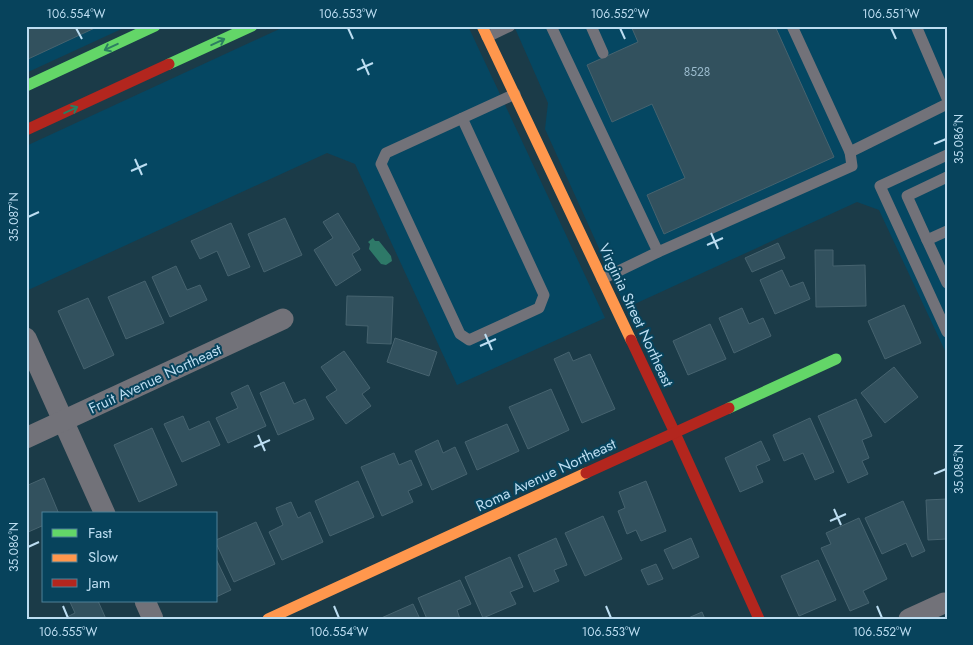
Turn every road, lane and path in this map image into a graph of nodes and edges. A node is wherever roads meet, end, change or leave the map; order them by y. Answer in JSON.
{"nodes":[{"id":1,"x":155,"y":26,"type":"edge"},
{"id":2,"x":252,"y":26,"type":"edge"},
{"id":3,"x":510,"y":26,"type":"edge"},
{"id":4,"x":551,"y":26,"type":"edge"},
{"id":5,"x":591,"y":26,"type":"edge"},
{"id":6,"x":792,"y":26,"type":"edge"},
{"id":7,"x":916,"y":26,"type":"edge"},
{"id":8,"x":485,"y":32,"type":"edge"},
{"id":9,"x":603,"y":53,"type":"dead end"},
{"id":10,"x":26,"y":86,"type":"edge"},
{"id":11,"x":514,"y":94,"type":"junction"},
{"id":12,"x":947,"y":98,"type":"edge"},
{"id":13,"x":947,"y":104,"type":"edge"},
{"id":14,"x":462,"y":118,"type":"junction"},
{"id":15,"x":26,"y":130,"type":"edge"},
{"id":16,"x":850,"y":152,"type":"junction"},
{"id":17,"x":947,"y":155,"type":"edge"},
{"id":18,"x":947,"y":177,"type":"edge"},
{"id":19,"x":947,"y":231,"type":"edge"},
{"id":20,"x":927,"y":240,"type":"junction"},
{"id":21,"x":658,"y":252,"type":"junction"},
{"id":22,"x":602,"y":279,"type":"junction"},
{"id":23,"x":947,"y":284,"type":"edge"},
{"id":24,"x":283,"y":319,"type":"dead end"},
{"id":25,"x":947,"y":332,"type":"edge"},
{"id":26,"x":26,"y":338,"type":"edge"},
{"id":27,"x":836,"y":359,"type":"dead end"},
{"id":28,"x":63,"y":421,"type":"junction"},
{"id":29,"x":675,"y":433,"type":"junction"},
{"id":30,"x":26,"y":438,"type":"edge"},
{"id":31,"x":104,"y":512,"type":"edge"},
{"id":32,"x":145,"y":602,"type":"edge"},
{"id":33,"x":944,"y":602,"type":"dead end"},
{"id":34,"x":153,"y":619,"type":"edge"},
{"id":35,"x":268,"y":619,"type":"edge"},
{"id":36,"x":759,"y":619,"type":"edge"},
{"id":37,"x":909,"y":619,"type":"edge"}],
"edges":[{"from":1,"to":10,"type":"street","one_way":true},
{"from":15,"to":2,"type":"street","one_way":true},
{"from":3,"to":8,"type":"lane"},
{"from":4,"to":21,"type":"lane"},
{"from":5,"to":9,"type":"lane"},
{"from":6,"to":16,"type":"lane"},
{"from":7,"to":12,"type":"lane"},
{"from":8,"to":11,"type":"street","name":"Virginia Street Northeast"},
{"from":11,"to":14,"type":"lane"},
{"from":11,"to":22,"type":"street","name":"Virginia Street Northeast"},
{"from":13,"to":16,"type":"lane"},
{"from":14,"to":14,"type":"lane"},
{"from":16,"to":21,"type":"lane"},
{"from":17,"to":25,"type":"lane"},
{"from":18,"to":20,"type":"lane"},
{"from":19,"to":20,"type":"lane"},
{"from":20,"to":23,"type":"lane"},
{"from":21,"to":22,"type":"lane"},
{"from":22,"to":29,"type":"street","name":"Virginia Street Northeast"},
{"from":24,"to":28,"type":"street","name":"Fruit Avenue Northeast"},
{"from":26,"to":28,"type":"street"},
{"from":27,"to":29,"type":"street","name":"Roma Avenue Northeast"},
{"from":28,"to":30,"type":"street","name":"Fruit Avenue Northeast"},
{"from":28,"to":31,"type":"street"},
{"from":29,"to":35,"type":"street","name":"Roma Avenue Northeast"},
{"from":29,"to":36,"type":"street","name":"Virginia Street Northeast"},
{"from":32,"to":34,"type":"street"},
{"from":33,"to":37,"type":"street"}]}
